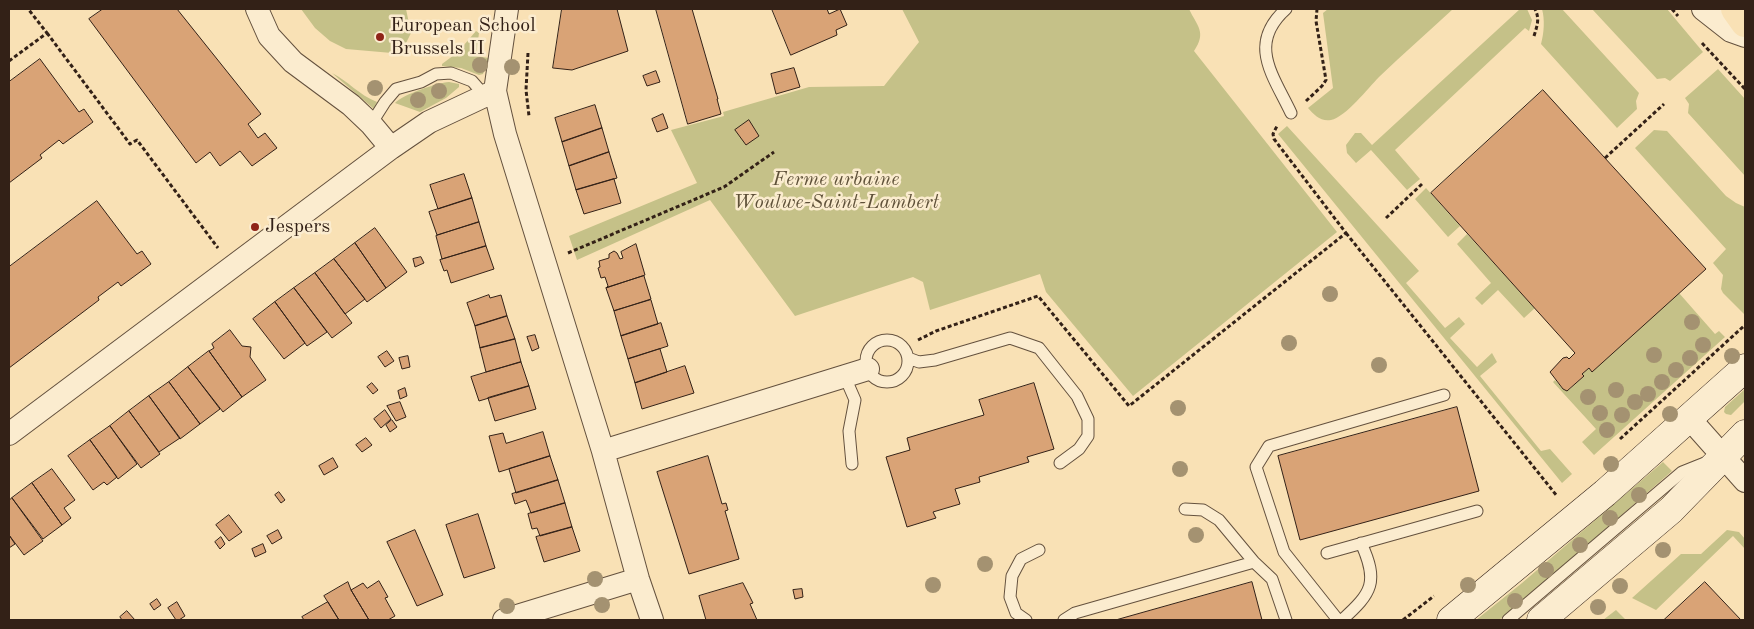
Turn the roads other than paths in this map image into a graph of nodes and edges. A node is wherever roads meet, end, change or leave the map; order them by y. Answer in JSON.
{"nodes":[{"id":1,"x":257,"y":9,"type":"edge"},
{"id":2,"x":507,"y":9,"type":"edge"},
{"id":3,"x":1286,"y":9,"type":"edge"},
{"id":4,"x":1703,"y":9,"type":"edge"},
{"id":5,"x":1735,"y":9,"type":"edge"},
{"id":6,"x":1745,"y":24,"type":"edge"},
{"id":7,"x":1745,"y":36,"type":"edge"},
{"id":8,"x":490,"y":93,"type":"junction"},
{"id":9,"x":1291,"y":114,"type":"road end"},
{"id":10,"x":372,"y":124,"type":"junction"},
{"id":11,"x":391,"y":148,"type":"junction"},
{"id":12,"x":908,"y":358,"type":"junction"},
{"id":13,"x":1745,"y":368,"type":"edge"},
{"id":14,"x":868,"y":369,"type":"junction"},
{"id":15,"x":845,"y":377,"type":"junction"},
{"id":16,"x":1444,"y":395,"type":"dead end"},
{"id":17,"x":1689,"y":418,"type":"junction"},
{"id":18,"x":9,"y":434,"type":"edge"},
{"id":19,"x":1745,"y":434,"type":"edge"},
{"id":20,"x":602,"y":451,"type":"junction"},
{"id":21,"x":1723,"y":456,"type":"junction"},
{"id":22,"x":1060,"y":463,"type":"dead end"},
{"id":23,"x":852,"y":464,"type":"dead end"},
{"id":24,"x":1745,"y":480,"type":"edge"},
{"id":25,"x":1185,"y":509,"type":"dead end"},
{"id":26,"x":1478,"y":510,"type":"dead end"},
{"id":27,"x":1362,"y":543,"type":"junction"},
{"id":28,"x":1038,"y":550,"type":"dead end"},
{"id":29,"x":1327,"y":553,"type":"dead end"},
{"id":30,"x":1254,"y":562,"type":"junction"},
{"id":31,"x":638,"y":579,"type":"junction"},
{"id":32,"x":504,"y":620,"type":"edge"},
{"id":33,"x":652,"y":620,"type":"edge"},
{"id":34,"x":1026,"y":620,"type":"edge"},
{"id":35,"x":1064,"y":620,"type":"edge"},
{"id":36,"x":1286,"y":620,"type":"edge"},
{"id":37,"x":1338,"y":620,"type":"edge"},
{"id":38,"x":1342,"y":620,"type":"edge"},
{"id":39,"x":1452,"y":620,"type":"edge"},
{"id":40,"x":1508,"y":620,"type":"edge"},
{"id":41,"x":1541,"y":620,"type":"edge"}],
"edges":[{"from":1,"to":10,"type":"street"},
{"from":2,"to":8,"type":"street"},
{"from":3,"to":9,"type":"lane"},
{"from":4,"to":7,"type":"street"},
{"from":5,"to":6,"type":"highway"},
{"from":8,"to":10,"type":"lane"},
{"from":8,"to":11,"type":"street"},
{"from":8,"to":20,"type":"street"},
{"from":10,"to":11,"type":"street"},
{"from":11,"to":18,"type":"street"},
{"from":12,"to":14,"type":"lane"},
{"from":12,"to":14,"type":"lane"},
{"from":12,"to":22,"type":"lane"},
{"from":13,"to":17,"type":"main road"},
{"from":14,"to":15,"type":"street"},
{"from":15,"to":20,"type":"street"},
{"from":15,"to":23,"type":"lane"},
{"from":16,"to":37,"type":"lane"},
{"from":17,"to":21,"type":"street"},
{"from":17,"to":39,"type":"main road"},
{"from":19,"to":21,"type":"main road"},
{"from":20,"to":31,"type":"street"},
{"from":21,"to":24,"type":"street"},
{"from":21,"to":40,"type":"lane"},
{"from":21,"to":41,"type":"main road"},
{"from":25,"to":30,"type":"lane"},
{"from":26,"to":27,"type":"lane"},
{"from":27,"to":29,"type":"lane"},
{"from":27,"to":38,"type":"lane"},
{"from":28,"to":34,"type":"lane"},
{"from":30,"to":35,"type":"lane"},
{"from":30,"to":36,"type":"lane"},
{"from":31,"to":32,"type":"street"},
{"from":31,"to":33,"type":"street"}]}
